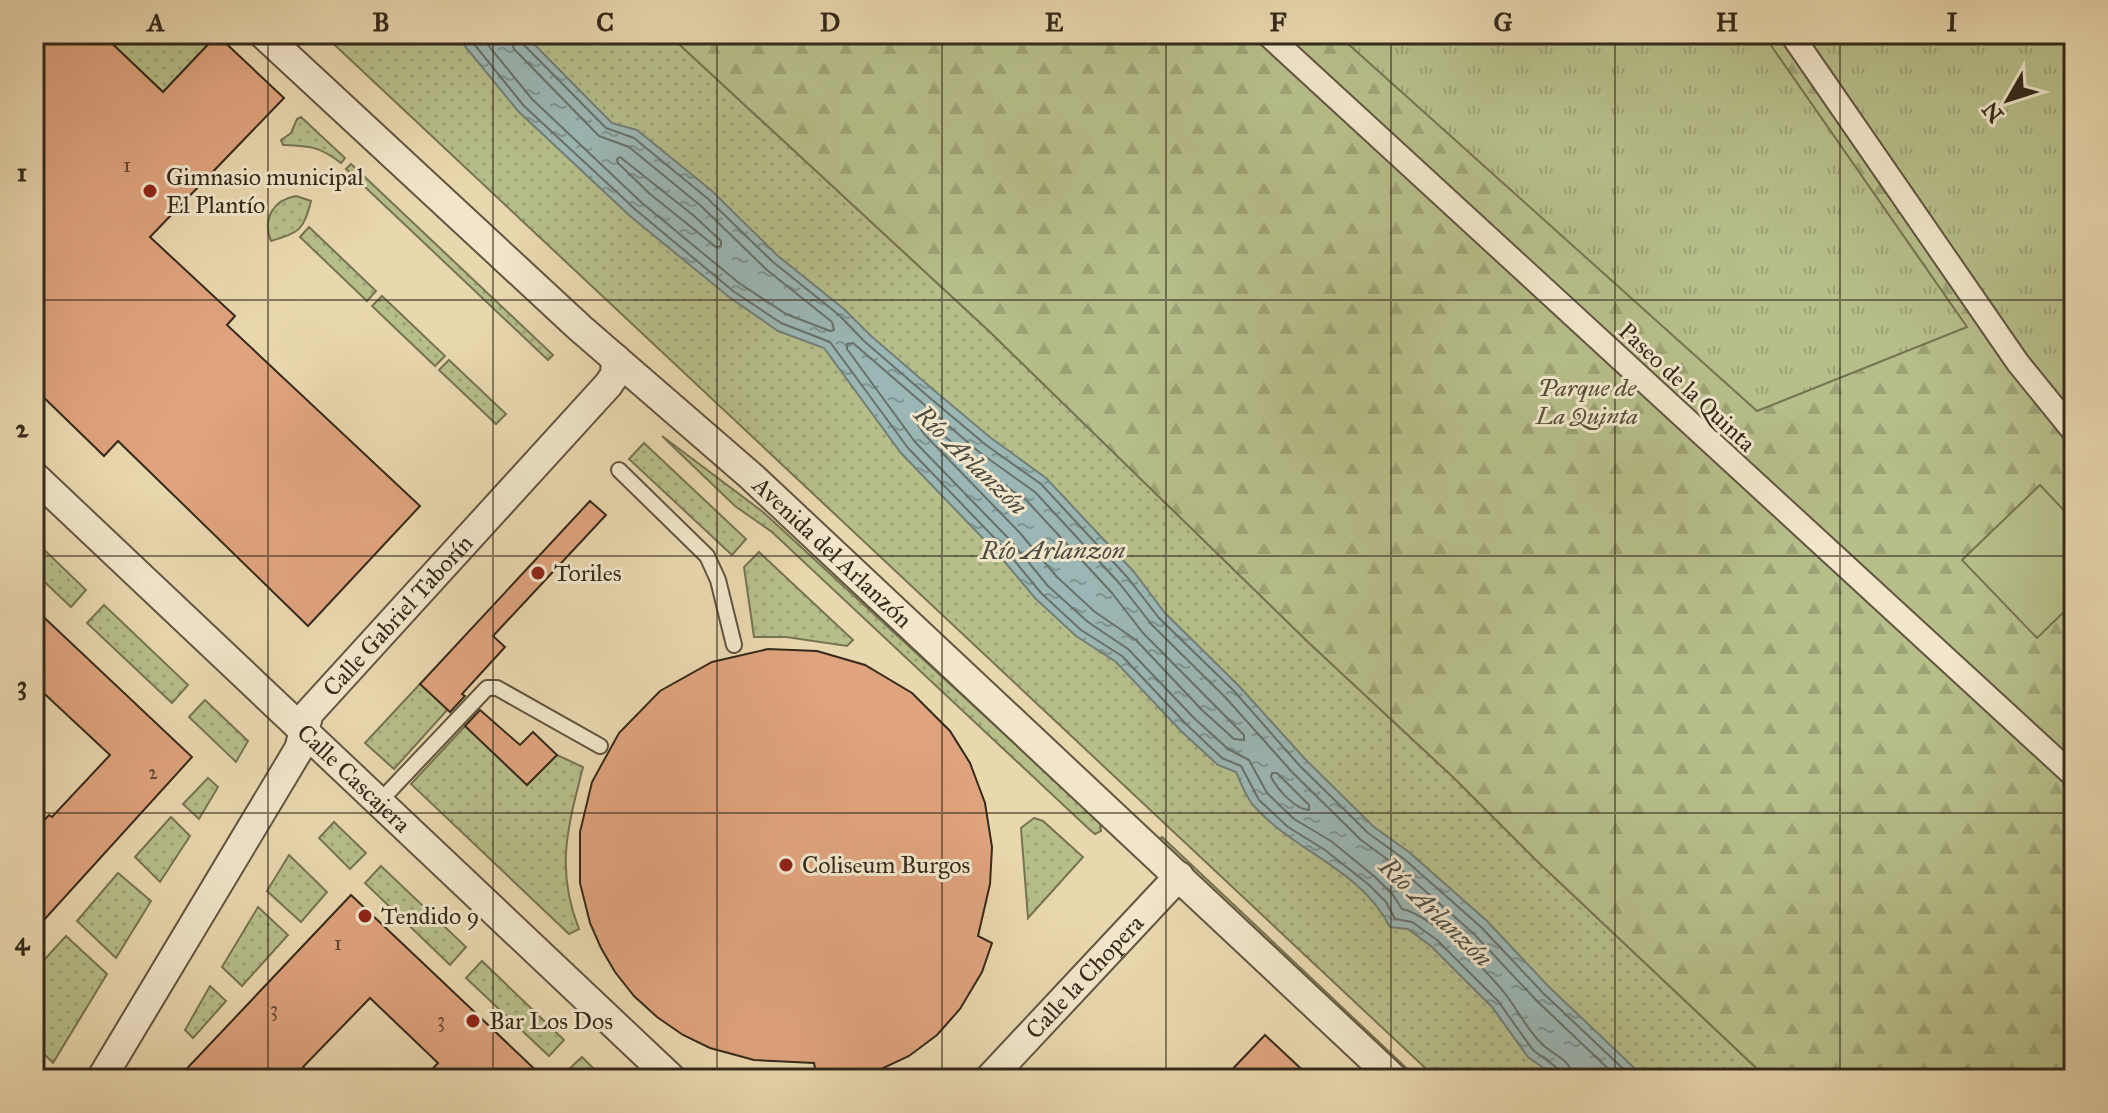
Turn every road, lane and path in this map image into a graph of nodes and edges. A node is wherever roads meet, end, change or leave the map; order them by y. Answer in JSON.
{"nodes":[{"id":1,"x":263,"y":34,"type":"edge"},
{"id":2,"x":1267,"y":34,"type":"edge"},
{"id":3,"x":1791,"y":34,"type":"edge"},
{"id":4,"x":612,"y":372,"type":"junction"},
{"id":5,"x":2074,"y":432,"type":"edge"},
{"id":6,"x":619,"y":470,"type":"dead end"},
{"id":7,"x":34,"y":476,"type":"edge"},
{"id":8,"x":734,"y":645,"type":"dead end"},
{"id":9,"x":305,"y":730,"type":"junction"},
{"id":10,"x":600,"y":746,"type":"dead end"},
{"id":11,"x":2074,"y":776,"type":"edge"},
{"id":12,"x":380,"y":801,"type":"junction"},
{"id":13,"x":1179,"y":876,"type":"junction"},
{"id":14,"x":101,"y":1079,"type":"edge"},
{"id":15,"x":672,"y":1079,"type":"edge"},
{"id":16,"x":989,"y":1079,"type":"edge"},
{"id":17,"x":1394,"y":1079,"type":"edge"}],
"edges":[{"from":1,"to":4,"type":"street"},
{"from":2,"to":11,"type":"street","name":"Paseo de la Quinta"},
{"from":3,"to":5,"type":"street"},
{"from":4,"to":9,"type":"street","name":"Calle Gabriel Taborín"},
{"from":4,"to":13,"type":"street","name":"Avenida del Arlanzón"},
{"from":6,"to":8,"type":"lane"},
{"from":7,"to":9,"type":"street","name":"Calle Cascajera"},
{"from":9,"to":12,"type":"street","name":"Calle Cascajera"},
{"from":9,"to":14,"type":"street","name":"Calle Gabriel Taborín"},
{"from":10,"to":12,"type":"lane"},
{"from":12,"to":15,"type":"street","name":"Calle Cascajera"},
{"from":13,"to":16,"type":"street","name":"Calle la Chopera"},
{"from":13,"to":17,"type":"street","name":"Avenida del Arlanzón"}]}
